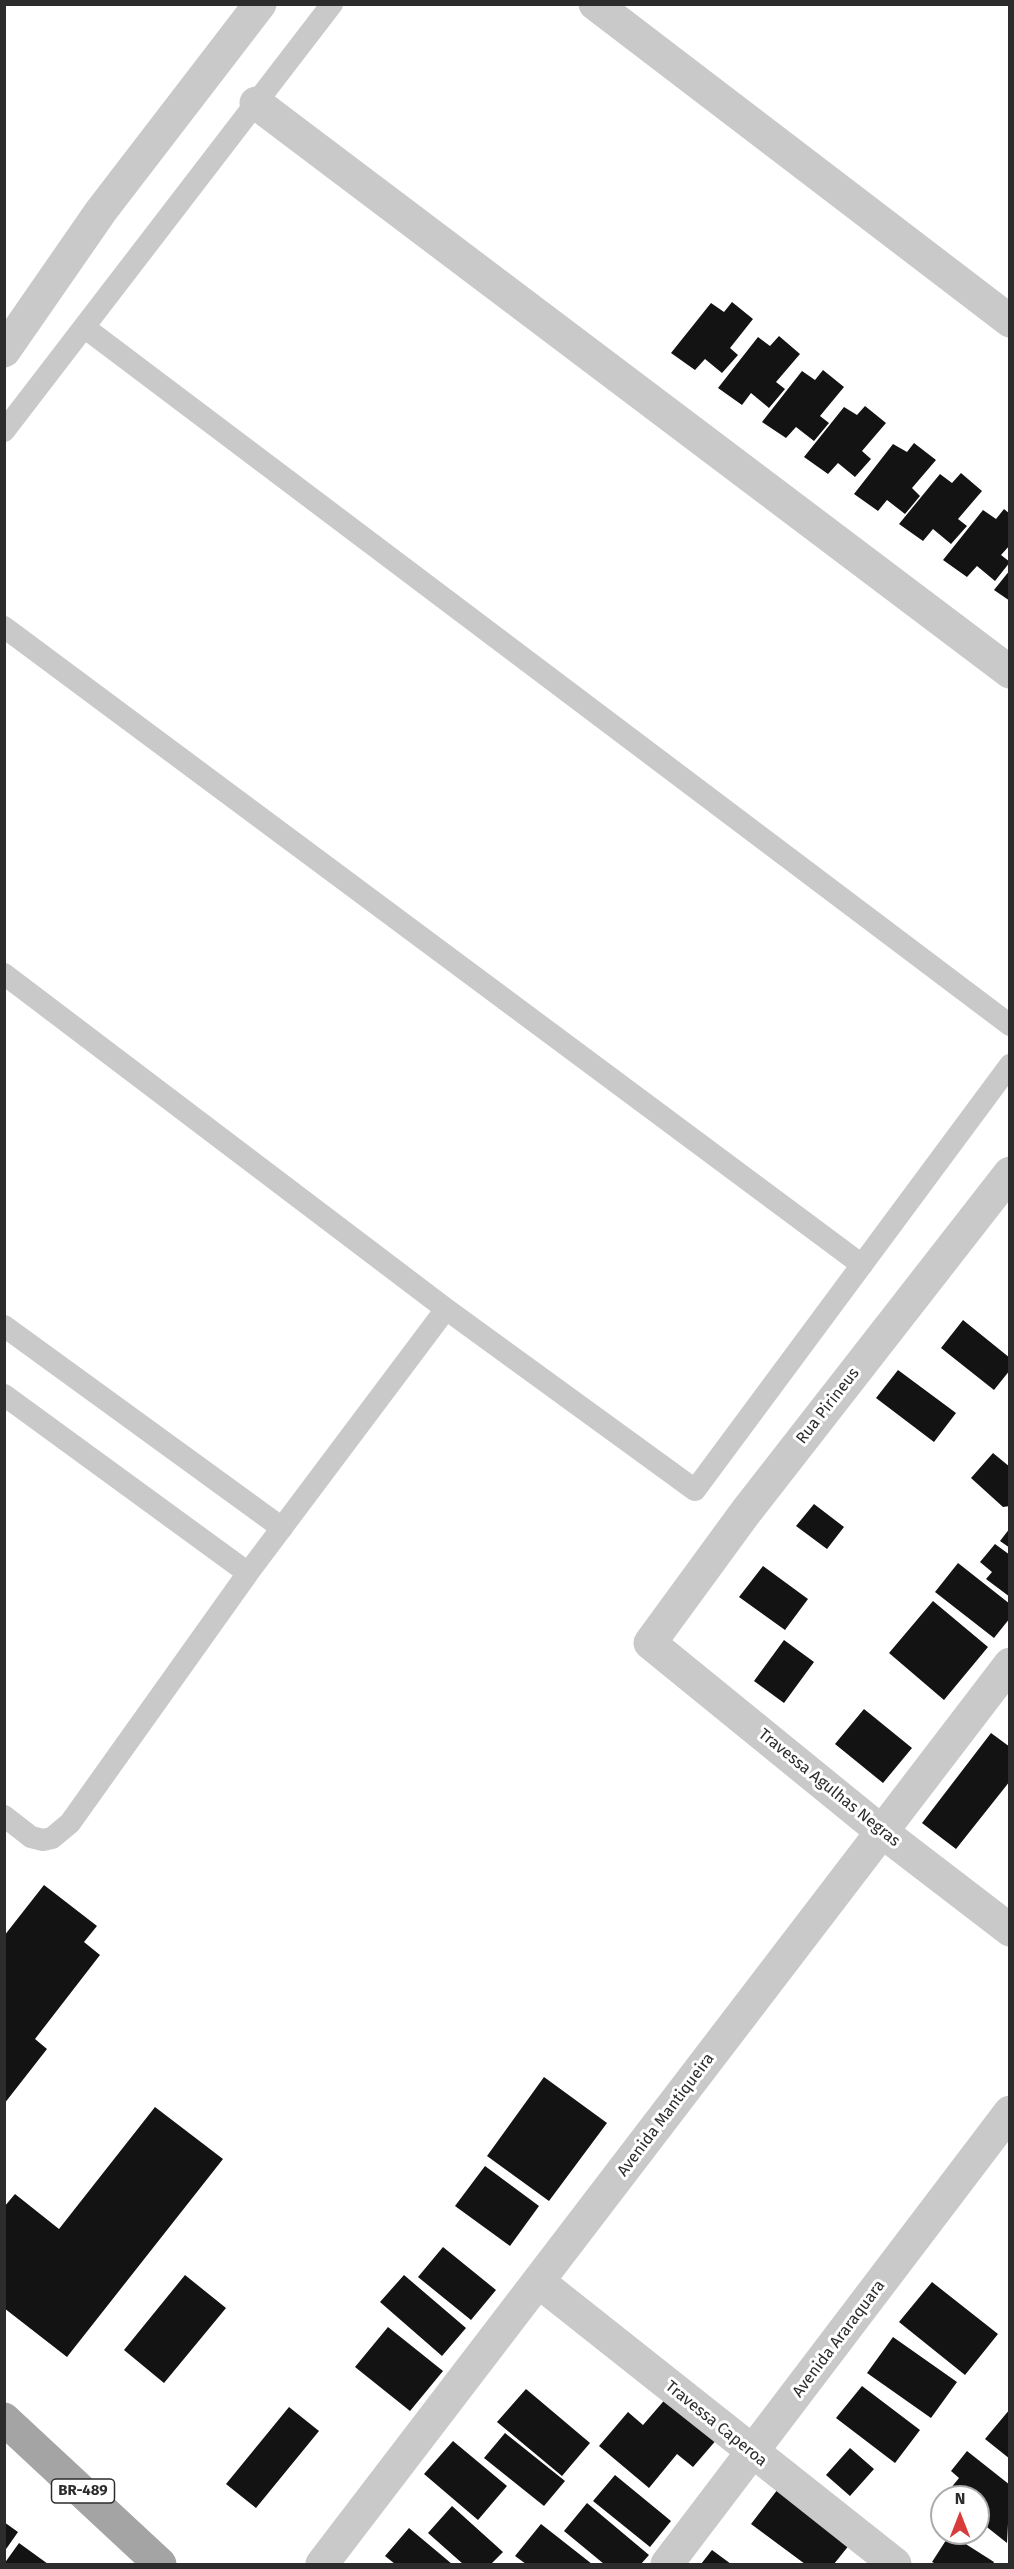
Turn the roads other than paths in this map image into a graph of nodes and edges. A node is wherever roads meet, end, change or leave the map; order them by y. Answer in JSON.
{"nodes":[{"id":1,"x":260,"y":4,"type":"edge"},
{"id":2,"x":332,"y":4,"type":"edge"},
{"id":3,"x":595,"y":4,"type":"edge"},
{"id":4,"x":256,"y":103,"type":"junction"},
{"id":5,"x":1010,"y":321,"type":"edge"},
{"id":6,"x":84,"y":327,"type":"junction"},
{"id":7,"x":4,"y":351,"type":"edge"},
{"id":8,"x":4,"y":431,"type":"edge"},
{"id":9,"x":4,"y":627,"type":"edge"},
{"id":10,"x":1010,"y":672,"type":"edge"},
{"id":11,"x":4,"y":974,"type":"edge"},
{"id":12,"x":1010,"y":1026,"type":"edge"},
{"id":13,"x":1010,"y":1065,"type":"edge"},
{"id":14,"x":1010,"y":1173,"type":"edge"},
{"id":15,"x":862,"y":1265,"type":"junction"},
{"id":16,"x":446,"y":1309,"type":"junction"},
{"id":17,"x":4,"y":1326,"type":"edge"},
{"id":18,"x":4,"y":1395,"type":"edge"},
{"id":19,"x":282,"y":1528,"type":"junction"},
{"id":20,"x":248,"y":1573,"type":"junction"},
{"id":21,"x":650,"y":1643,"type":"joint"},
{"id":22,"x":1010,"y":1664,"type":"edge"},
{"id":23,"x":4,"y":1816,"type":"edge"},
{"id":24,"x":881,"y":1831,"type":"junction"},
{"id":25,"x":1010,"y":1930,"type":"edge"},
{"id":26,"x":1010,"y":2112,"type":"edge"},
{"id":27,"x":539,"y":2282,"type":"junction"},
{"id":28,"x":4,"y":2419,"type":"edge"},
{"id":29,"x":753,"y":2454,"type":"junction"},
{"id":30,"x":160,"y":2565,"type":"edge"},
{"id":31,"x":322,"y":2565,"type":"edge"},
{"id":32,"x":667,"y":2565,"type":"edge"},
{"id":33,"x":895,"y":2565,"type":"edge"}],
"edges":[{"from":1,"to":7,"type":"street"},
{"from":2,"to":4,"type":"lane"},
{"from":3,"to":5,"type":"street"},
{"from":4,"to":6,"type":"lane"},
{"from":4,"to":10,"type":"street"},
{"from":6,"to":8,"type":"lane"},
{"from":6,"to":12,"type":"lane"},
{"from":9,"to":15,"type":"lane"},
{"from":11,"to":16,"type":"lane"},
{"from":13,"to":15,"type":"lane"},
{"from":14,"to":21,"type":"street","name":"Rua Pirineus"},
{"from":15,"to":16,"type":"lane"},
{"from":16,"to":19,"type":"lane"},
{"from":17,"to":19,"type":"lane"},
{"from":18,"to":20,"type":"lane"},
{"from":19,"to":20,"type":"lane"},
{"from":20,"to":23,"type":"lane"},
{"from":21,"to":24,"type":"street","name":"Travessa Agulhas Negras"},
{"from":22,"to":24,"type":"street","name":"Avenida Mantiqueira"},
{"from":24,"to":25,"type":"street","name":"Travessa Agulhas Negras"},
{"from":24,"to":27,"type":"street","name":"Avenida Mantiqueira"},
{"from":26,"to":29,"type":"street","name":"Avenida Araraquara"},
{"from":27,"to":29,"type":"street","name":"Travessa Caperoa"},
{"from":27,"to":31,"type":"street","name":"Avenida Mantiqueira"},
{"from":28,"to":30,"type":"main road","number":"BR-489"},
{"from":29,"to":32,"type":"street","name":"Avenida Araraquara"},
{"from":29,"to":33,"type":"street","name":"Travessa Caperoa"}]}
